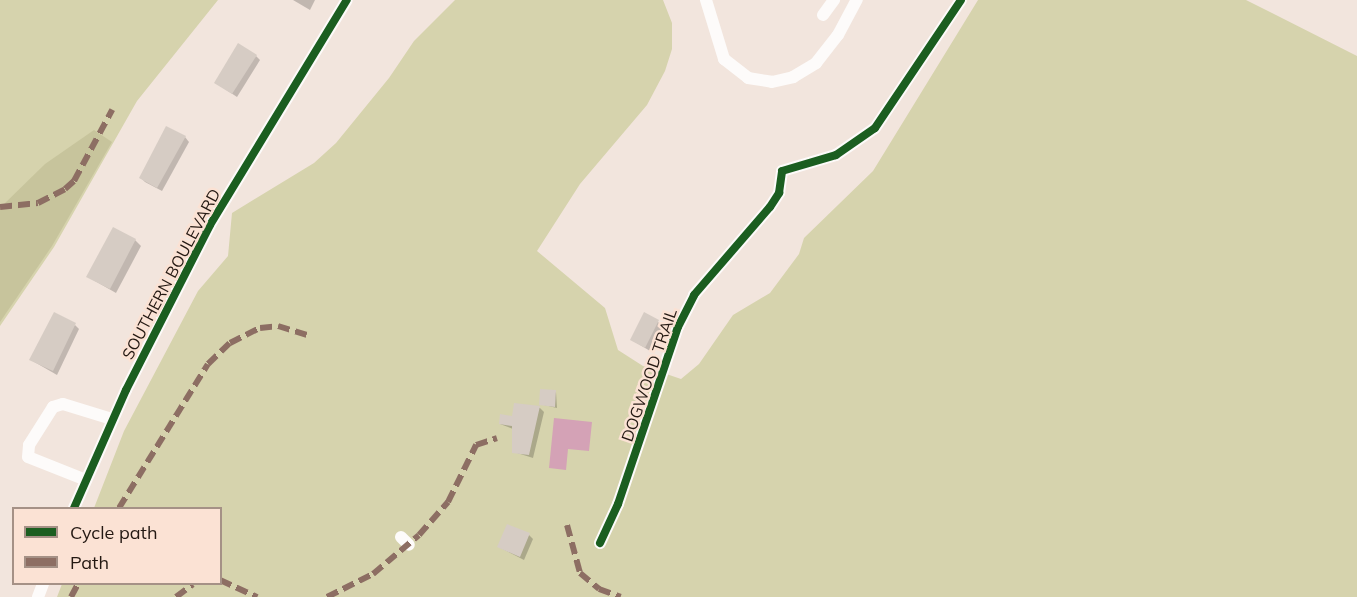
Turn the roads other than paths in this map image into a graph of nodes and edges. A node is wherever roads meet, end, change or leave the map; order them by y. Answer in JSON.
{"nodes":[{"id":1,"x":347,"y":0,"type":"edge"},
{"id":2,"x":706,"y":0,"type":"edge"},
{"id":3,"x":834,"y":0,"type":"edge"},
{"id":4,"x":857,"y":0,"type":"edge"},
{"id":5,"x":961,"y":0,"type":"edge"},
{"id":6,"x":823,"y":15,"type":"dead end"},
{"id":7,"x":112,"y":419,"type":"junction"},
{"id":8,"x":86,"y":480,"type":"junction"},
{"id":9,"x":74,"y":507,"type":"edge"},
{"id":10,"x":600,"y":543,"type":"dead end"}],
"edges":[{"from":1,"to":7,"type":"street","name":"SOUTHERN BOULEVARD"},
{"from":2,"to":4,"type":"street"},
{"from":3,"to":6,"type":"street"},
{"from":5,"to":10,"type":"street","name":"DOGWOOD TRAIL"},
{"from":7,"to":8,"type":"street","name":"SOUTHERN BOULEVARD"},
{"from":7,"to":8,"type":"street"},
{"from":8,"to":9,"type":"street","name":"SOUTHERN BOULEVARD"}]}
